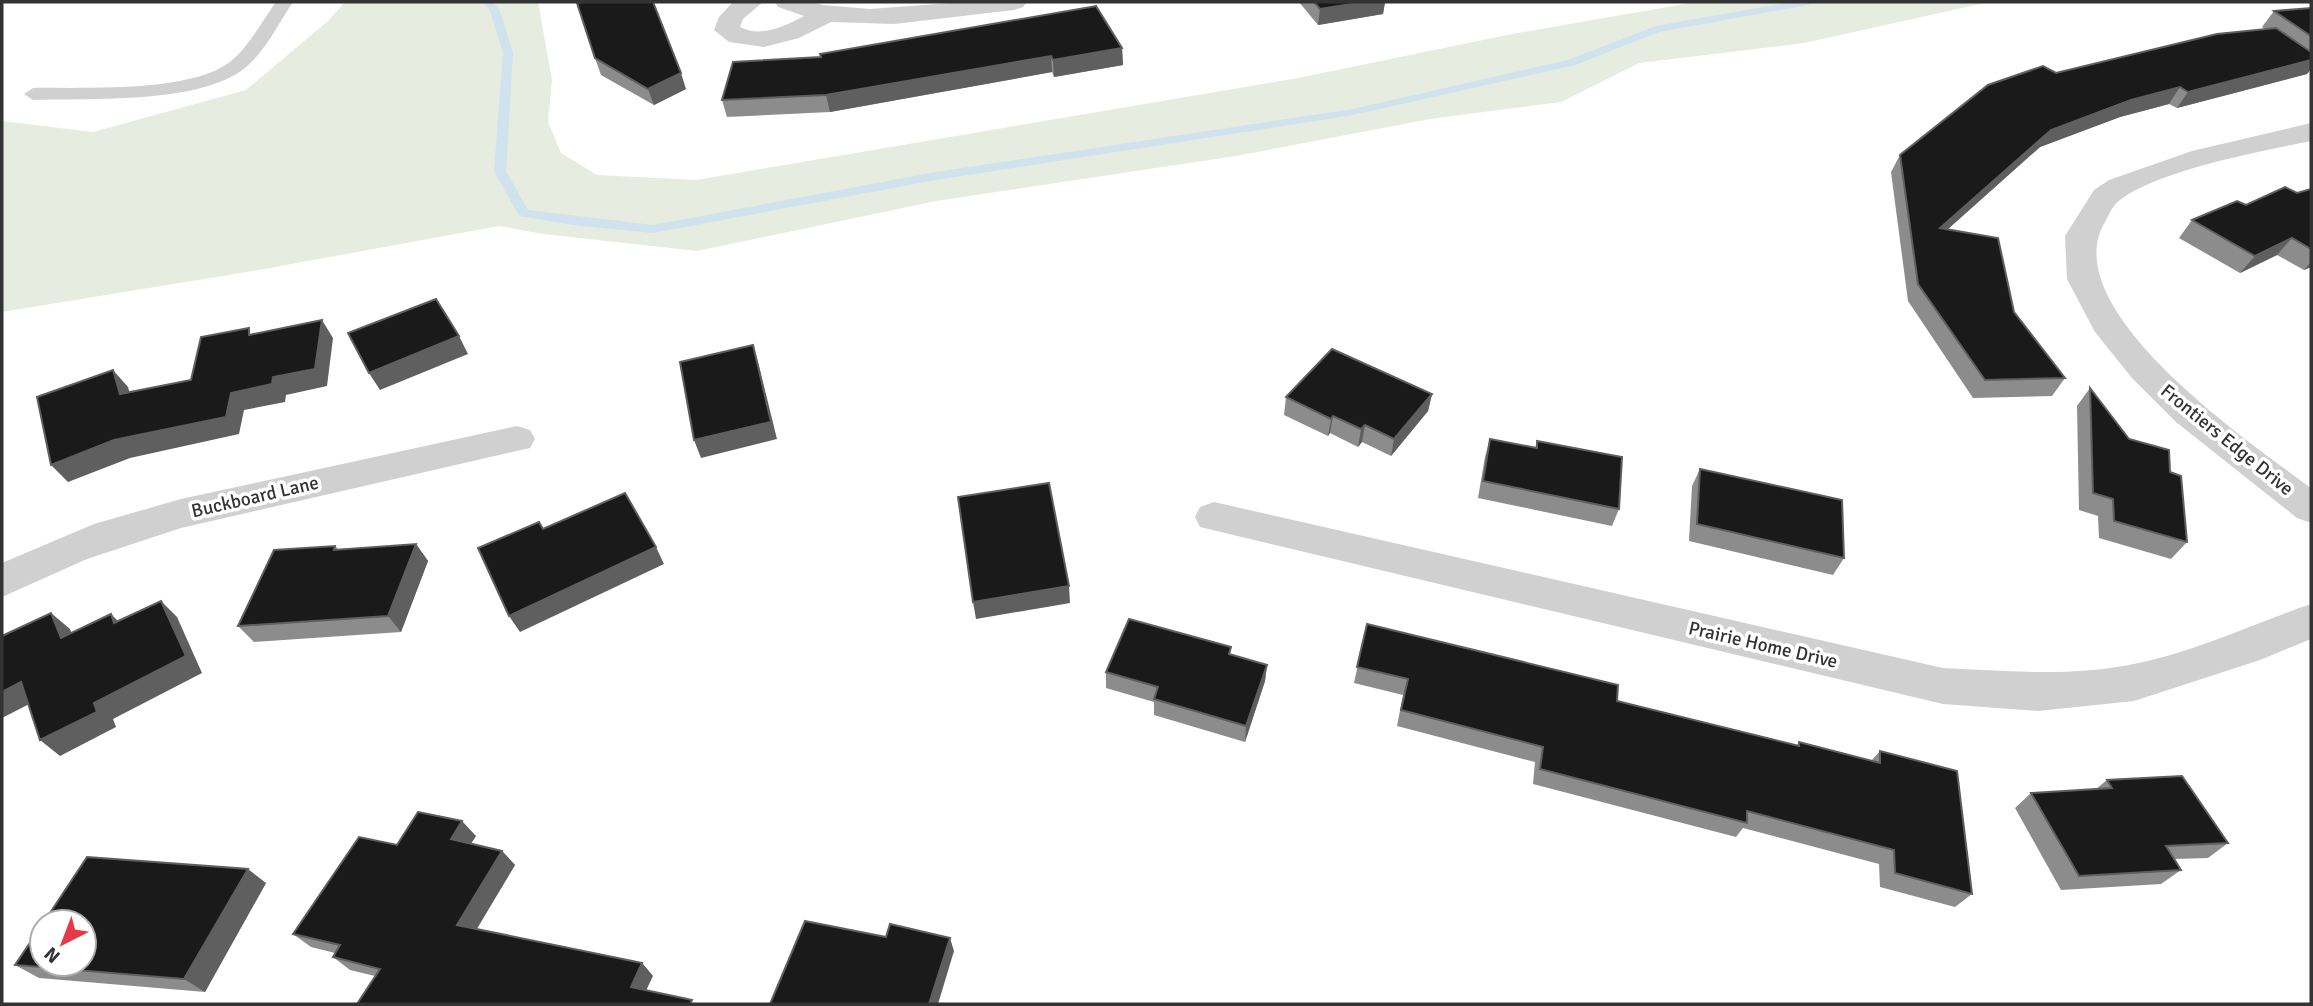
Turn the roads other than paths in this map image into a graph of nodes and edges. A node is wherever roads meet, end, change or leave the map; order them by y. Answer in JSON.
{"nodes":[{"id":1,"x":284,"y":2,"type":"edge"},
{"id":2,"x":750,"y":2,"type":"edge"},
{"id":3,"x":787,"y":2,"type":"edge"},
{"id":4,"x":1014,"y":2,"type":"edge"},
{"id":5,"x":825,"y":14,"type":"junction"},
{"id":6,"x":33,"y":94,"type":"dead end"},
{"id":7,"x":2311,"y":132,"type":"edge"},
{"id":8,"x":517,"y":439,"type":"dead end"},
{"id":9,"x":2311,"y":508,"type":"edge"},
{"id":10,"x":1214,"y":517,"type":"dead end"},
{"id":11,"x":2,"y":581,"type":"edge"},
{"id":12,"x":2311,"y":621,"type":"edge"}],
"edges":[{"from":1,"to":6,"type":"lane"},
{"from":2,"to":5,"type":"street"},
{"from":3,"to":5,"type":"street"},
{"from":4,"to":5,"type":"street"},
{"from":7,"to":9,"type":"street","name":"Frontiers Edge Drive"},
{"from":8,"to":11,"type":"street","name":"Buckboard Lane"},
{"from":10,"to":12,"type":"street","name":"Prairie Home Drive"}]}
